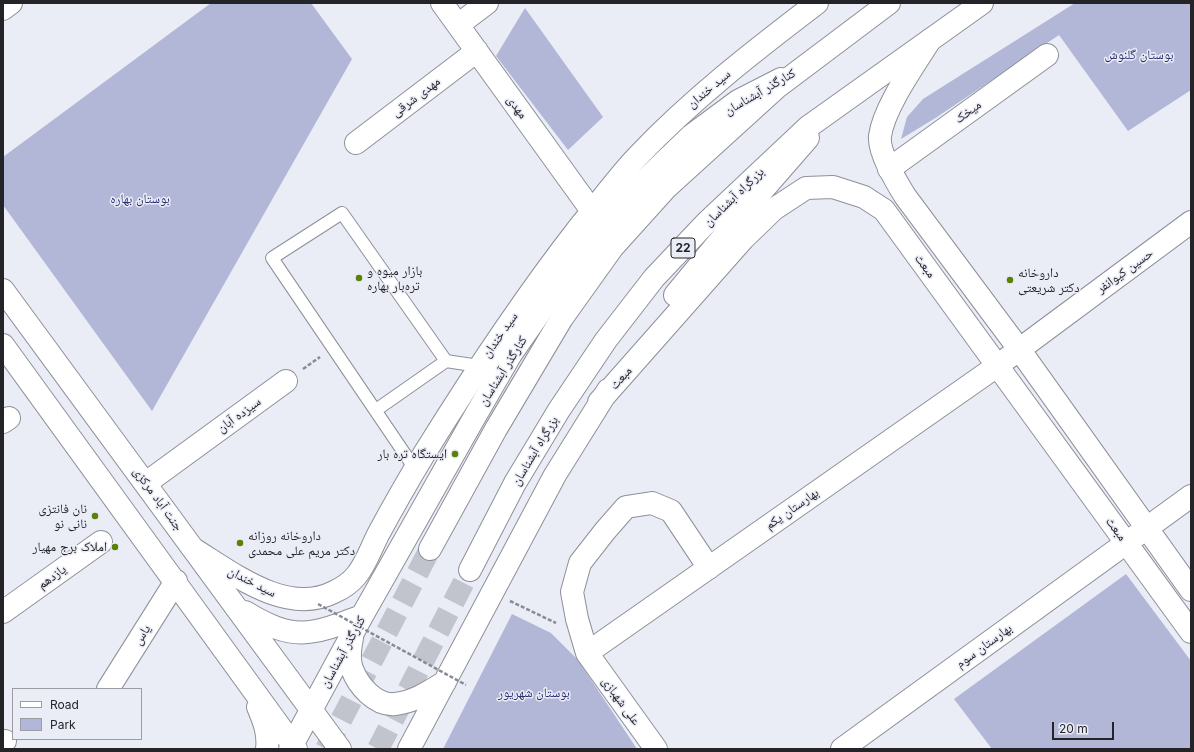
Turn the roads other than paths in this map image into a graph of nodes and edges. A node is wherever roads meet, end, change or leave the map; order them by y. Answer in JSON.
{"nodes":[{"id":1,"x":12,"y":3,"type":"edge"},
{"id":2,"x":442,"y":3,"type":"edge"},
{"id":3,"x":487,"y":3,"type":"edge"},
{"id":4,"x":817,"y":3,"type":"edge"},
{"id":5,"x":982,"y":3,"type":"edge"},
{"id":6,"x":885,"y":5,"type":"edge"},
{"id":7,"x":3,"y":9,"type":"edge"},
{"id":8,"x":458,"y":25,"type":"junction"},
{"id":9,"x":930,"y":40,"type":"junction"},
{"id":10,"x":477,"y":51,"type":"junction"},
{"id":11,"x":1047,"y":55,"type":"dead end"},
{"id":12,"x":804,"y":67,"type":"junction"},
{"id":13,"x":838,"y":105,"type":"junction"},
{"id":14,"x":356,"y":142,"type":"dead end"},
{"id":15,"x":889,"y":169,"type":"junction"},
{"id":16,"x":592,"y":211,"type":"junction"},
{"id":17,"x":1191,"y":222,"type":"edge"},
{"id":18,"x":3,"y":290,"type":"edge"},
{"id":19,"x":26,"y":320,"type":"junction"},
{"id":20,"x":3,"y":337,"type":"edge"},
{"id":21,"x":3,"y":345,"type":"edge"},
{"id":22,"x":1019,"y":349,"type":"junction"},
{"id":23,"x":446,"y":361,"type":"junction"},
{"id":24,"x":479,"y":366,"type":"junction"},
{"id":25,"x":997,"y":366,"type":"junction"},
{"id":26,"x":286,"y":381,"type":"road end"},
{"id":27,"x":599,"y":402,"type":"junction"},
{"id":28,"x":376,"y":410,"type":"junction"},
{"id":29,"x":415,"y":469,"type":"junction"},
{"id":30,"x":146,"y":483,"type":"junction"},
{"id":31,"x":1191,"y":496,"type":"edge"},
{"id":32,"x":1146,"y":529,"type":"junction"},
{"id":33,"x":101,"y":542,"type":"dead end"},
{"id":34,"x":1126,"y":543,"type":"junction"},
{"id":35,"x":430,"y":549,"type":"tunnel mouth"},
{"id":36,"x":195,"y":550,"type":"junction"},
{"id":37,"x":708,"y":568,"type":"junction"},
{"id":38,"x":470,"y":570,"type":"tunnel mouth"},
{"id":39,"x":176,"y":581,"type":"junction"},
{"id":40,"x":1191,"y":590,"type":"edge"},
{"id":41,"x":237,"y":607,"type":"junction"},
{"id":42,"x":3,"y":612,"type":"edge"},
{"id":43,"x":358,"y":625,"type":"junction"},
{"id":44,"x":212,"y":631,"type":"junction"},
{"id":45,"x":471,"y":632,"type":"junction"},
{"id":46,"x":1191,"y":632,"type":"edge"},
{"id":47,"x":587,"y":653,"type":"junction"},
{"id":48,"x":458,"y":684,"type":"junction"},
{"id":49,"x":109,"y":688,"type":"edge"},
{"id":50,"x":312,"y":709,"type":"junction"},
{"id":51,"x":293,"y":747,"type":"edge"},
{"id":52,"x":267,"y":749,"type":"edge"},
{"id":53,"x":340,"y":749,"type":"edge"},
{"id":54,"x":409,"y":749,"type":"edge"},
{"id":55,"x":425,"y":749,"type":"edge"},
{"id":56,"x":656,"y":749,"type":"edge"},
{"id":57,"x":842,"y":749,"type":"edge"}],
"edges":[{"from":1,"to":7,"type":"main road"},
{"from":2,"to":8,"type":"main road","name":"مهدی"},
{"from":3,"to":8,"type":"main road"},
{"from":4,"to":16,"type":"main road","name":"سید خندان"},
{"from":5,"to":9,"type":"main road","name":"بزرگراه آبشناسان","number":"22"},
{"from":6,"to":12,"type":"main road"},
{"from":8,"to":10,"type":"main road","name":"مهدی"},
{"from":9,"to":13,"type":"main road","name":"بزرگراه آبشناسان","number":"22"},
{"from":9,"to":15,"type":"main road","name":"مبعث"},
{"from":10,"to":14,"type":"main road","name":"مهدی شرقی"},
{"from":10,"to":16,"type":"main road","name":"مهدی"},
{"from":11,"to":15,"type":"main road","name":"میخک"},
{"from":12,"to":35,"type":"main road"},
{"from":12,"to":43,"type":"main road","name":"کنارگذر آبشناسان"},
{"from":13,"to":27,"type":"main road"},
{"from":13,"to":38,"type":"main road","name":"بزرگراه آبشناسان","number":"22"},
{"from":15,"to":22,"type":"main road","name":"مبعث"},
{"from":16,"to":24,"type":"main road","name":"سید خندان"},
{"from":17,"to":22,"type":"main road","name":"حسین کیوانفر"},
{"from":18,"to":19,"type":"main road","name":"جنت آباد مرکزی"},
{"from":19,"to":20,"type":"main road"},
{"from":19,"to":30,"type":"main road","name":"جنت آباد مرکزی"},
{"from":21,"to":39,"type":"main road"},
{"from":22,"to":25,"type":"main road","name":"حسین کیوانفر"},
{"from":22,"to":32,"type":"main road","name":"مبعث"},
{"from":23,"to":24,"type":"lane"},
{"from":23,"to":28,"type":"lane"},
{"from":23,"to":28,"type":"lane"},
{"from":24,"to":29,"type":"main road","name":"سید خندان"},
{"from":25,"to":27,"type":"main road","name":"مبعث"},
{"from":25,"to":34,"type":"main road","name":"مبعث"},
{"from":25,"to":37,"type":"main road","name":"بهارستان یکم"},
{"from":26,"to":30,"type":"main road","name":"سیزده آبان"},
{"from":27,"to":45,"type":"main road"},
{"from":28,"to":29,"type":"lane"},
{"from":29,"to":36,"type":"main road","name":"سید خندان"},
{"from":30,"to":36,"type":"main road","name":"جنت آباد مرکزی"},
{"from":31,"to":32,"type":"main road","name":"بهارستان سوم"},
{"from":32,"to":34,"type":"main road","name":"بهارستان سوم"},
{"from":32,"to":40,"type":"main road","name":"مبعث"},
{"from":33,"to":42,"type":"main road","name":"یازدهم"},
{"from":34,"to":46,"type":"main road","name":"مبعث"},
{"from":34,"to":57,"type":"main road","name":"بهارستان سوم"},
{"from":36,"to":41,"type":"main road","name":"جنت آباد مرکزی"},
{"from":37,"to":47,"type":"main road","name":"بهارستان یکم"},
{"from":37,"to":47,"type":"main road","name":"علی شهبازی"},
{"from":39,"to":44,"type":"main road"},
{"from":39,"to":49,"type":"main road","name":"یاس"},
{"from":41,"to":43,"type":"main road"},
{"from":41,"to":50,"type":"main road","name":"جنت آباد مرکزی"},
{"from":43,"to":48,"type":"main road"},
{"from":43,"to":50,"type":"main road","name":"کنارگذر آبشناسان"},
{"from":44,"to":51,"type":"main road"},
{"from":44,"to":52,"type":"main road"},
{"from":45,"to":48,"type":"main road"},
{"from":45,"to":55,"type":"main road"},
{"from":47,"to":56,"type":"main road","name":"علی شهبازی"},
{"from":48,"to":54,"type":"main road"},
{"from":50,"to":51,"type":"main road","name":"کنارگذر آبشناسان"},
{"from":50,"to":53,"type":"main road","name":"جنت آباد مرکزی"}]}
